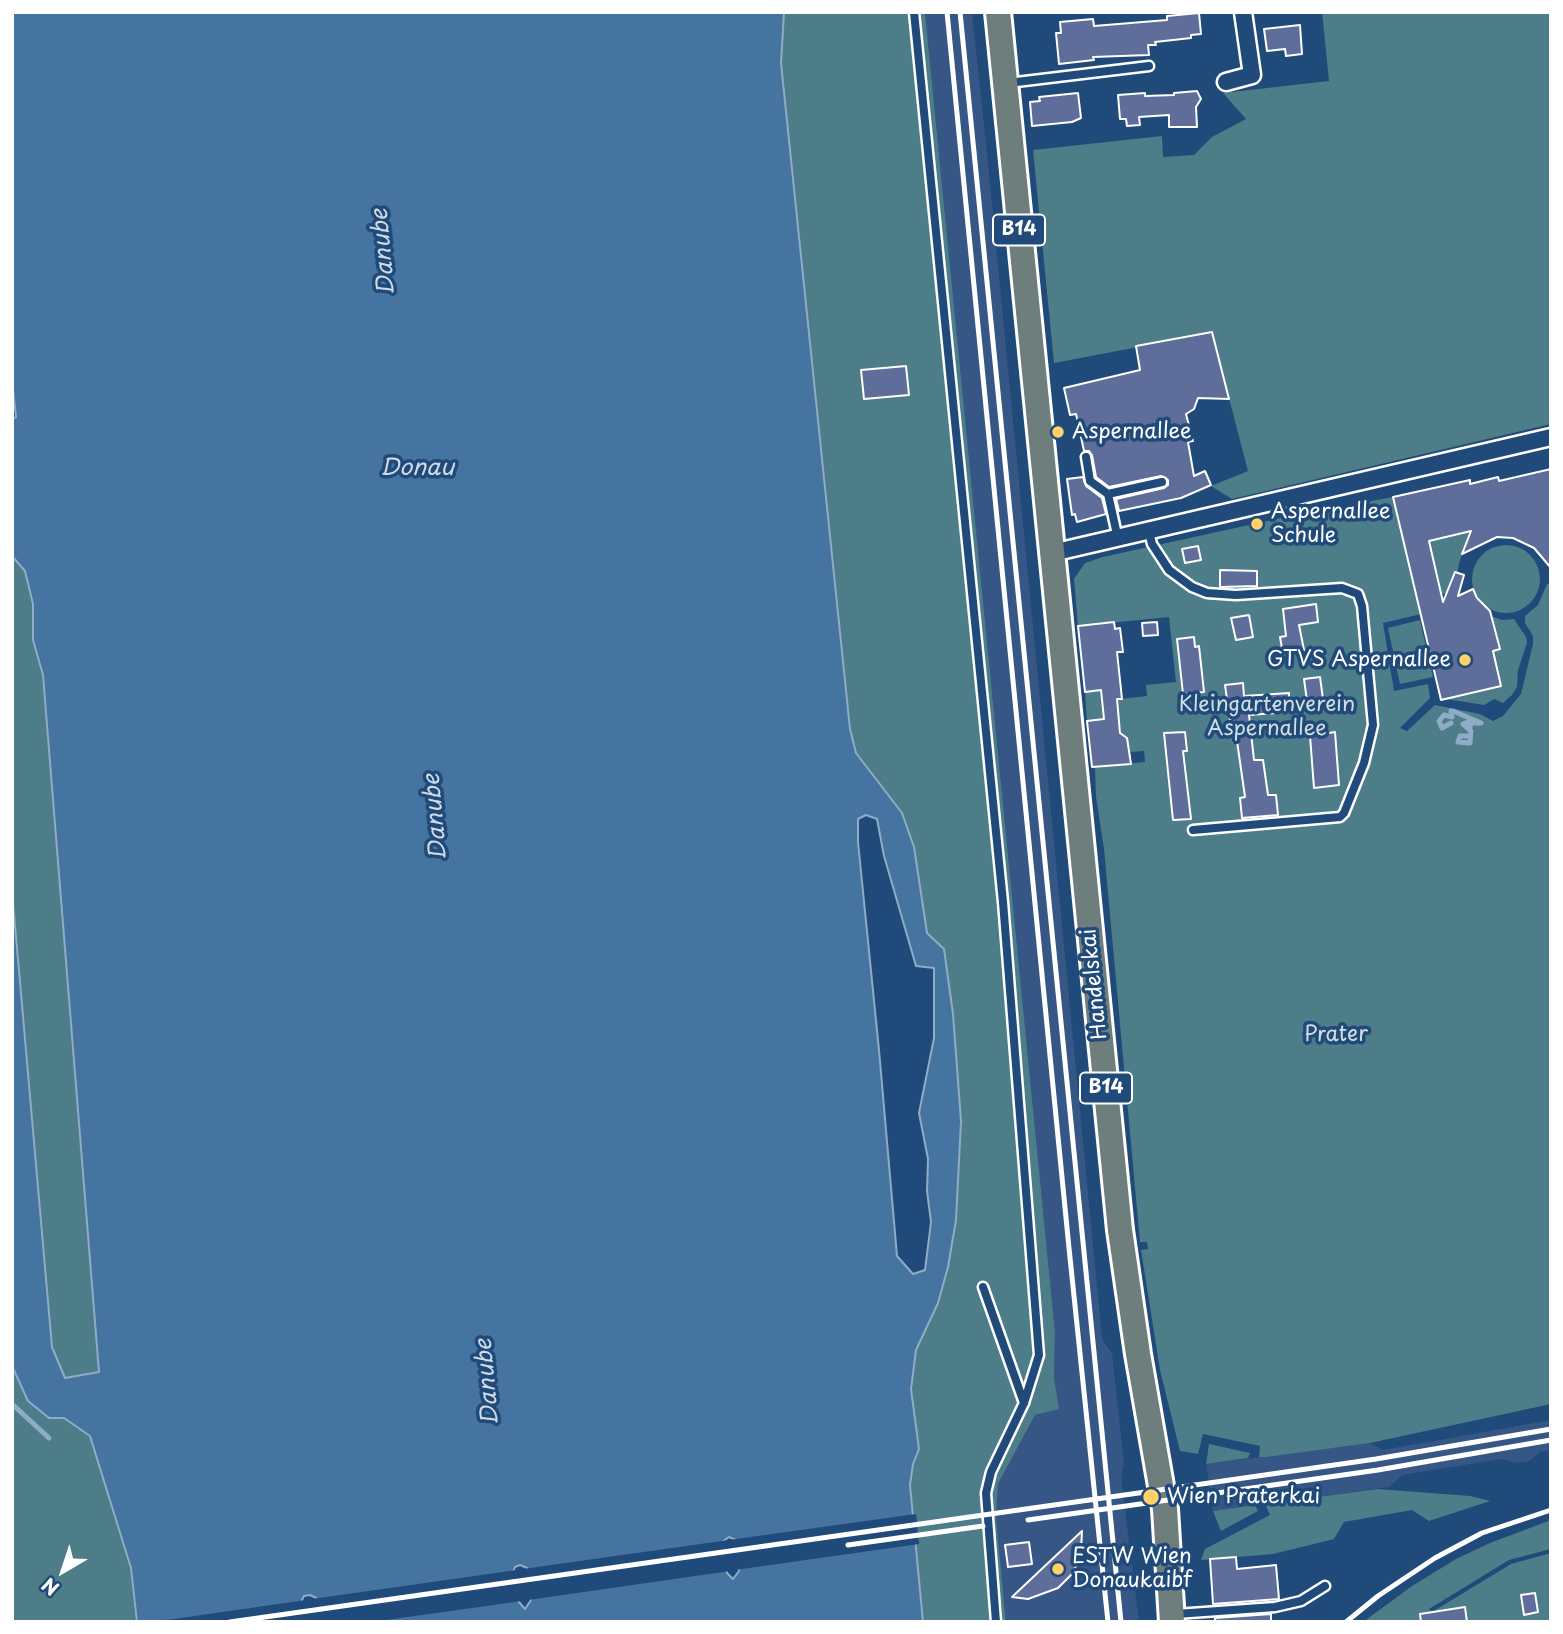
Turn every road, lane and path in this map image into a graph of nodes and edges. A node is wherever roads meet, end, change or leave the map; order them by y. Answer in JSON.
{"nodes":[{"id":1,"x":914,"y":12,"type":"edge"},
{"id":2,"x":998,"y":12,"type":"edge"},
{"id":3,"x":1243,"y":12,"type":"edge"},
{"id":4,"x":1149,"y":66,"type":"dead end"},
{"id":5,"x":1226,"y":82,"type":"dead end"},
{"id":6,"x":1005,"y":83,"type":"junction"},
{"id":7,"x":1551,"y":437,"type":"edge"},
{"id":8,"x":1086,"y":457,"type":"dead end"},
{"id":9,"x":1162,"y":482,"type":"dead end"},
{"id":10,"x":1108,"y":494,"type":"junction"},
{"id":11,"x":1149,"y":532,"type":"junction"},
{"id":12,"x":1118,"y":539,"type":"junction"},
{"id":13,"x":1052,"y":553,"type":"junction"},
{"id":14,"x":1193,"y":831,"type":"dead end"},
{"id":15,"x":983,"y":1287,"type":"dead end"},
{"id":16,"x":1024,"y":1403,"type":"junction"},
{"id":17,"x":1325,"y":1586,"type":"dead end"},
{"id":18,"x":1172,"y":1618,"type":"edge"},
{"id":19,"x":996,"y":1622,"type":"edge"}],
"edges":[{"from":1,"to":16,"type":"lane"},
{"from":2,"to":6,"type":"main road","number":"B14"},
{"from":3,"to":5,"type":"street"},
{"from":4,"to":6,"type":"lane"},
{"from":6,"to":13,"type":"main road","number":"B14"},
{"from":7,"to":11,"type":"street"},
{"from":8,"to":10,"type":"lane"},
{"from":9,"to":10,"type":"lane"},
{"from":10,"to":12,"type":"lane"},
{"from":11,"to":12,"type":"street"},
{"from":11,"to":14,"type":"lane"},
{"from":12,"to":13,"type":"street"},
{"from":13,"to":18,"type":"main road","name":"Handelskai","number":"B14"},
{"from":15,"to":16,"type":"lane"},
{"from":16,"to":19,"type":"lane"},
{"from":17,"to":18,"type":"lane"}]}
